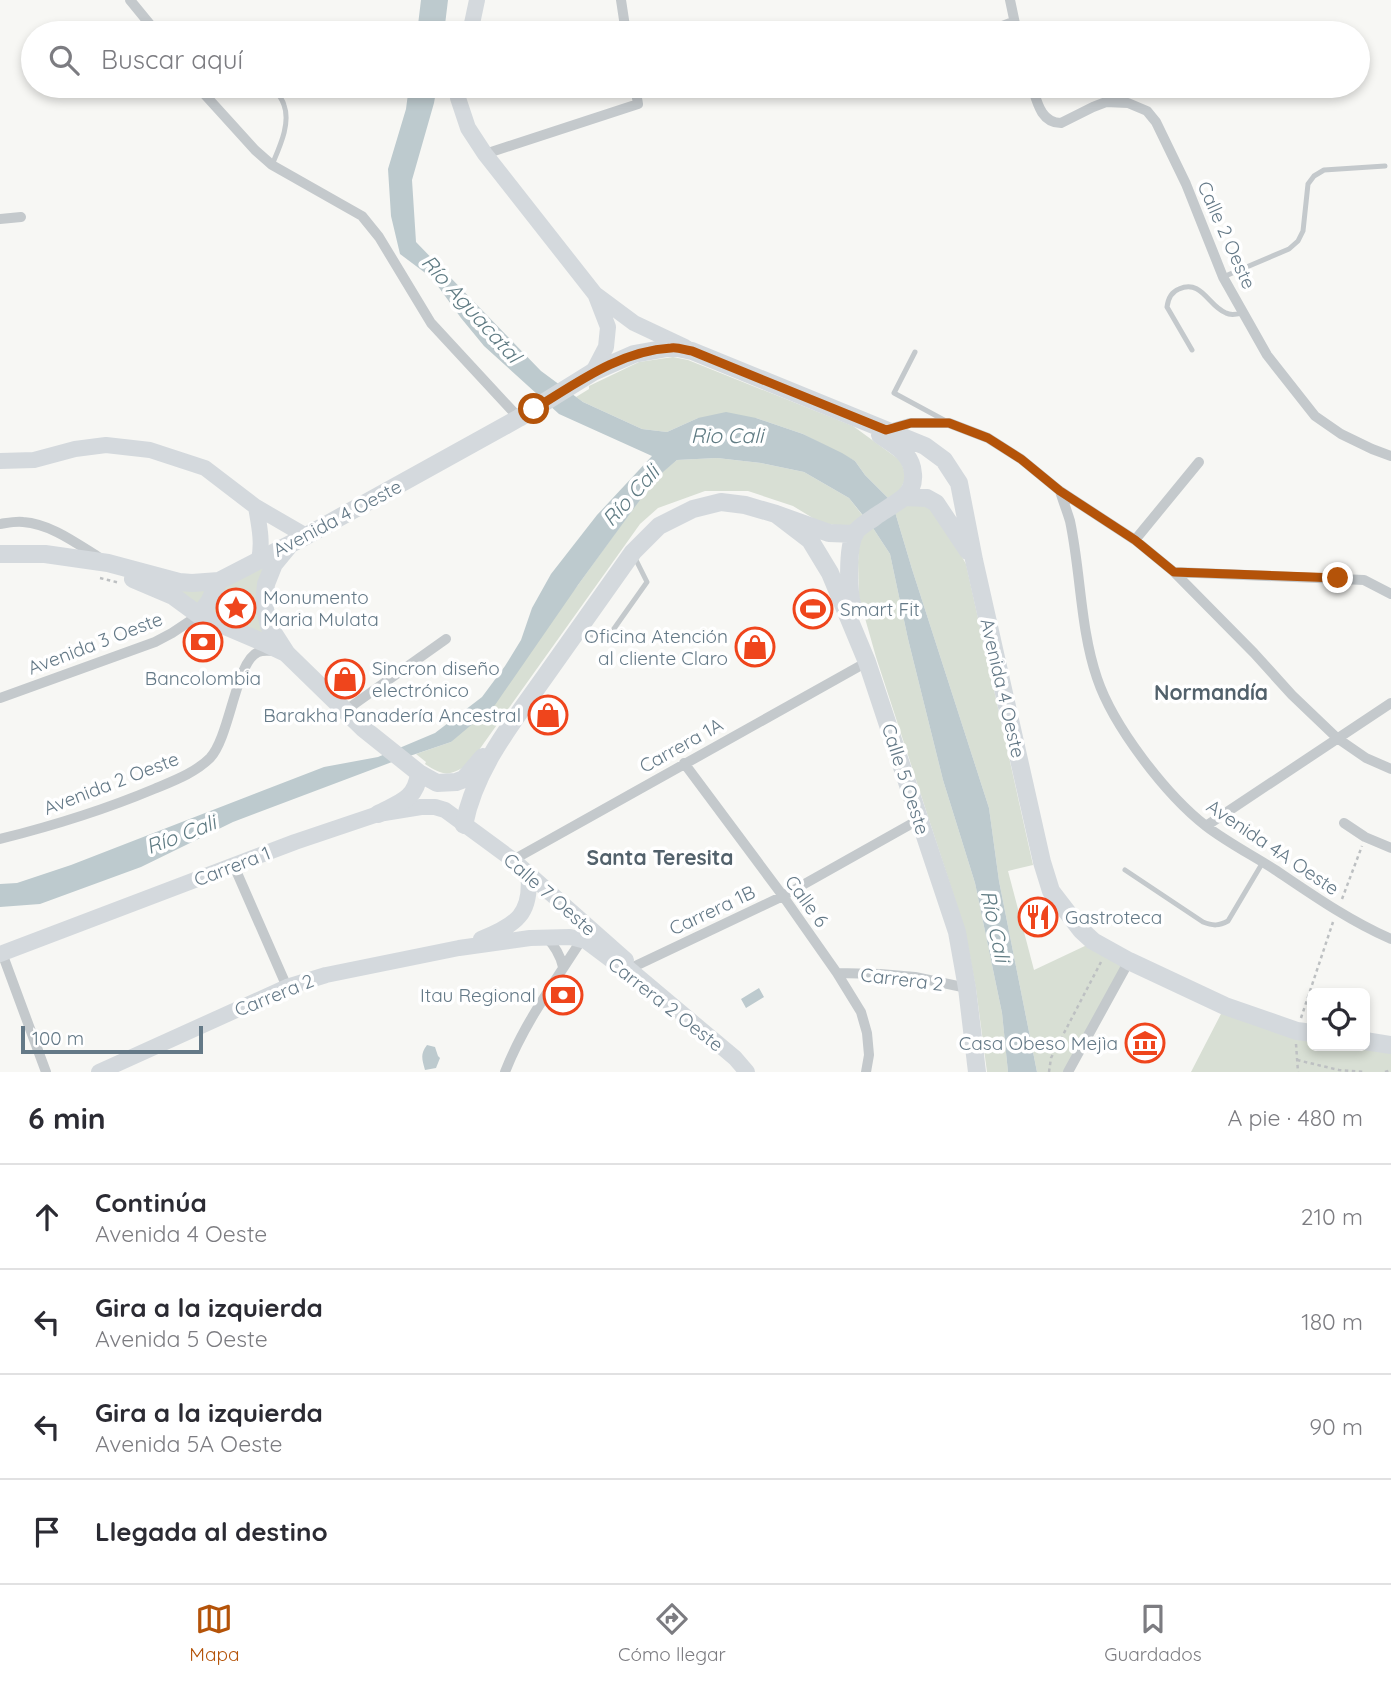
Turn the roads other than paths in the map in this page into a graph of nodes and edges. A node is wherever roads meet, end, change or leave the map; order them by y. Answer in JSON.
{"nodes":[{"id":1,"x":130,"y":0,"type":"edge"},
{"id":2,"x":477,"y":0,"type":"edge"},
{"id":3,"x":621,"y":0,"type":"edge"},
{"id":4,"x":1010,"y":0,"type":"edge"},
{"id":5,"x":148,"y":21,"type":"edge"},
{"id":6,"x":473,"y":21,"type":"edge"},
{"id":7,"x":624,"y":21,"type":"edge"},
{"id":8,"x":1014,"y":21,"type":"edge"},
{"id":9,"x":208,"y":98,"type":"edge"},
{"id":10,"x":280,"y":98,"type":"edge"},
{"id":11,"x":458,"y":98,"type":"edge"},
{"id":12,"x":637,"y":98,"type":"edge"},
{"id":13,"x":1036,"y":98,"type":"edge"},
{"id":14,"x":485,"y":154,"type":"junction"},
{"id":15,"x":272,"y":165,"type":"junction"},
{"id":16,"x":1385,"y":166,"type":"dead end"},
{"id":17,"x":21,"y":217,"type":"dead end"},
{"id":18,"x":0,"y":219,"type":"edge"},
{"id":19,"x":1223,"y":277,"type":"junction"},
{"id":20,"x":595,"y":294,"type":"junction"},
{"id":21,"x":1243,"y":313,"type":"junction"},
{"id":22,"x":1192,"y":350,"type":"dead end"},
{"id":23,"x":692,"y":351,"type":"junction"},
{"id":24,"x":915,"y":352,"type":"dead end"},
{"id":25,"x":588,"y":376,"type":"junction"},
{"id":26,"x":527,"y":414,"type":"junction"},
{"id":27,"x":855,"y":418,"type":"junction"},
{"id":28,"x":949,"y":423,"type":"junction"},
{"id":29,"x":886,"y":430,"type":"junction"},
{"id":30,"x":1391,"y":456,"type":"edge"},
{"id":31,"x":0,"y":461,"type":"edge"},
{"id":32,"x":1199,"y":462,"type":"dead end"},
{"id":33,"x":1060,"y":491,"type":"junction"},
{"id":34,"x":900,"y":499,"type":"junction"},
{"id":35,"x":256,"y":507,"type":"junction"},
{"id":36,"x":776,"y":514,"type":"junction"},
{"id":37,"x":0,"y":524,"type":"edge"},
{"id":38,"x":858,"y":530,"type":"junction"},
{"id":39,"x":306,"y":536,"type":"junction"},
{"id":40,"x":1135,"y":540,"type":"junction"},
{"id":41,"x":632,"y":552,"type":"junction"},
{"id":42,"x":0,"y":554,"type":"edge"},
{"id":43,"x":60,"y":556,"type":"junction"},
{"id":44,"x":259,"y":560,"type":"junction"},
{"id":45,"x":974,"y":560,"type":"junction"},
{"id":46,"x":108,"y":563,"type":"junction"},
{"id":47,"x":1174,"y":572,"type":"junction"},
{"id":48,"x":219,"y":581,"type":"junction"},
{"id":49,"x":1391,"y":594,"type":"edge"},
{"id":50,"x":199,"y":615,"type":"junction"},
{"id":51,"x":578,"y":630,"type":"junction"},
{"id":52,"x":446,"y":639,"type":"dead end"},
{"id":53,"x":287,"y":654,"type":"junction"},
{"id":54,"x":867,"y":662,"type":"junction"},
{"id":55,"x":0,"y":698,"type":"edge"},
{"id":56,"x":1391,"y":703,"type":"edge"},
{"id":57,"x":346,"y":710,"type":"junction"},
{"id":58,"x":1338,"y":738,"type":"junction"},
{"id":59,"x":499,"y":743,"type":"junction"},
{"id":60,"x":684,"y":763,"type":"junction"},
{"id":61,"x":1391,"y":769,"type":"edge"},
{"id":62,"x":416,"y":771,"type":"junction"},
{"id":63,"x":377,"y":814,"type":"junction"},
{"id":64,"x":920,"y":819,"type":"junction"},
{"id":65,"x":1344,"y":823,"type":"dead end"},
{"id":66,"x":464,"y":825,"type":"junction"},
{"id":67,"x":1206,"y":826,"type":"junction"},
{"id":68,"x":0,"y":839,"type":"edge"},
{"id":69,"x":1391,"y":848,"type":"edge"},
{"id":70,"x":513,"y":860,"type":"junction"},
{"id":71,"x":1263,"y":862,"type":"junction"},
{"id":72,"x":234,"y":866,"type":"junction"},
{"id":73,"x":1125,"y":870,"type":"dead end"},
{"id":74,"x":528,"y":872,"type":"junction"},
{"id":75,"x":783,"y":896,"type":"junction"},
{"id":76,"x":585,"y":932,"type":"junction"},
{"id":77,"x":545,"y":937,"type":"junction"},
{"id":78,"x":1391,"y":939,"type":"edge"},
{"id":79,"x":459,"y":948,"type":"junction"},
{"id":80,"x":1,"y":954,"type":"edge"},
{"id":81,"x":1129,"y":961,"type":"junction"},
{"id":82,"x":563,"y":967,"type":"junction"},
{"id":83,"x":629,"y":969,"type":"junction"},
{"id":84,"x":837,"y":973,"type":"junction"},
{"id":85,"x":287,"y":987,"type":"junction"},
{"id":86,"x":967,"y":988,"type":"junction"},
{"id":87,"x":1302,"y":1031,"type":"edge"},
{"id":88,"x":1370,"y":1042,"type":"edge"},
{"id":89,"x":1391,"y":1045,"type":"edge"},
{"id":90,"x":46,"y":1072,"type":"edge"},
{"id":91,"x":99,"y":1072,"type":"edge"},
{"id":92,"x":505,"y":1072,"type":"edge"},
{"id":93,"x":747,"y":1072,"type":"edge"},
{"id":94,"x":866,"y":1072,"type":"edge"},
{"id":95,"x":977,"y":1072,"type":"edge"},
{"id":96,"x":1068,"y":1072,"type":"edge"}],
"edges":[{"from":1,"to":5,"type":"street"},
{"from":2,"to":6,"type":"street"},
{"from":3,"to":7,"type":"street"},
{"from":4,"to":8,"type":"street"},
{"from":9,"to":15,"type":"street"},
{"from":10,"to":15,"type":"lane"},
{"from":11,"to":14,"type":"street","name":"Avenida 4 Oeste"},
{"from":12,"to":14,"type":"street"},
{"from":13,"to":19,"type":"street","name":"Calle 2 Oeste"},
{"from":14,"to":20,"type":"street","name":"Avenida 4 Oeste"},
{"from":15,"to":26,"type":"street"},
{"from":16,"to":19,"type":"lane"},
{"from":17,"to":18,"type":"street"},
{"from":19,"to":21,"type":"street","name":"Calle 2 Oeste"},
{"from":20,"to":23,"type":"street","name":"Avenida 4 Oeste"},
{"from":20,"to":25,"type":"street","name":"Avenida 4 Oeste"},
{"from":21,"to":22,"type":"lane"},
{"from":21,"to":30,"type":"street","name":"Calle 2 Oeste"},
{"from":23,"to":25,"type":"main road","name":"Avenida 4 Oeste"},
{"from":23,"to":27,"type":"main road","name":"Avenida 4 Oeste"},
{"from":24,"to":28,"type":"lane"},
{"from":25,"to":26,"type":"main road","name":"Avenida 4 Oeste"},
{"from":26,"to":39,"type":"main road","name":"Avenida 4 Oeste"},
{"from":27,"to":29,"type":"main road","name":"Avenida 4 Oeste"},
{"from":27,"to":34,"type":"main road"},
{"from":28,"to":29,"type":"street"},
{"from":28,"to":33,"type":"street"},
{"from":29,"to":45,"type":"main road","name":"Avenida 4 Oeste"},
{"from":31,"to":35,"type":"street"},
{"from":32,"to":40,"type":"street"},
{"from":33,"to":40,"type":"street"},
{"from":33,"to":67,"type":"street","name":"Avenida 4A Oeste"},
{"from":34,"to":38,"type":"main road"},
{"from":34,"to":45,"type":"main road"},
{"from":35,"to":39,"type":"street"},
{"from":35,"to":44,"type":"street"},
{"from":36,"to":38,"type":"main road"},
{"from":36,"to":41,"type":"main road"},
{"from":36,"to":54,"type":"main road","name":"Calle 5 Oeste"},
{"from":37,"to":46,"type":"street"},
{"from":38,"to":54,"type":"main road"},
{"from":39,"to":44,"type":"main road","name":"Avenida 4 Oeste"},
{"from":39,"to":53,"type":"main road"},
{"from":40,"to":47,"type":"street"},
{"from":41,"to":51,"type":"main road"},
{"from":41,"to":51,"type":"lane"},
{"from":42,"to":43,"type":"main road","name":"Avenida 4 Oeste"},
{"from":43,"to":46,"type":"main road","name":"Avenida 4 Oeste"},
{"from":43,"to":50,"type":"main road","name":"Avenida 4 Oeste"},
{"from":44,"to":48,"type":"main road","name":"Avenida 4 Oeste"},
{"from":45,"to":81,"type":"main road","name":"Avenida 4 Oeste"},
{"from":46,"to":48,"type":"main road","name":"Avenida 4 Oeste"},
{"from":47,"to":49,"type":"street"},
{"from":47,"to":58,"type":"street"},
{"from":48,"to":50,"type":"main road"},
{"from":50,"to":53,"type":"main road","name":"Avenida 4 Oeste"},
{"from":50,"to":55,"type":"street","name":"Avenida 3 Oeste"},
{"from":51,"to":59,"type":"main road"},
{"from":52,"to":57,"type":"street"},
{"from":53,"to":57,"type":"main road"},
{"from":53,"to":68,"type":"street","name":"Avenida 2 Oeste"},
{"from":54,"to":60,"type":"street","name":"Carrera 1A"},
{"from":54,"to":64,"type":"main road","name":"Calle 5 Oeste"},
{"from":56,"to":58,"type":"street"},
{"from":57,"to":62,"type":"main road"},
{"from":58,"to":61,"type":"street"},
{"from":58,"to":67,"type":"street"},
{"from":59,"to":62,"type":"main road"},
{"from":59,"to":66,"type":"main road"},
{"from":60,"to":70,"type":"street","name":"Carrera 1A"},
{"from":60,"to":75,"type":"street","name":"Calle 6"},
{"from":62,"to":63,"type":"main road"},
{"from":63,"to":66,"type":"street","name":"Carrera 1"},
{"from":63,"to":72,"type":"street","name":"Carrera 1"},
{"from":64,"to":75,"type":"street","name":"Carrera 1B"},
{"from":64,"to":86,"type":"main road","name":"Calle 5 Oeste"},
{"from":65,"to":69,"type":"street"},
{"from":66,"to":70,"type":"street","name":"Calle 7 Oeste"},
{"from":67,"to":71,"type":"street","name":"Avenida 4A Oeste"},
{"from":70,"to":74,"type":"street","name":"Calle 7 Oeste"},
{"from":71,"to":73,"type":"lane"},
{"from":71,"to":78,"type":"street","name":"Avenida 4A Oeste"},
{"from":72,"to":80,"type":"street","name":"Carrera 1"},
{"from":72,"to":85,"type":"street"},
{"from":74,"to":76,"type":"street","name":"Calle 7 Oeste"},
{"from":74,"to":79,"type":"street","name":"Carrera 2"},
{"from":75,"to":83,"type":"street","name":"Carrera 1B"},
{"from":75,"to":84,"type":"street","name":"Calle 6"},
{"from":76,"to":77,"type":"street","name":"Carrera 2"},
{"from":76,"to":82,"type":"street"},
{"from":76,"to":83,"type":"street","name":"Carrera 2 Oeste"},
{"from":77,"to":79,"type":"street","name":"Carrera 2"},
{"from":77,"to":82,"type":"street"},
{"from":79,"to":85,"type":"street","name":"Carrera 2"},
{"from":80,"to":90,"type":"street"},
{"from":81,"to":87,"type":"main road","name":"Avenida 4 Oeste"},
{"from":81,"to":96,"type":"street"},
{"from":82,"to":92,"type":"street"},
{"from":83,"to":93,"type":"street","name":"Carrera 2 Oeste"},
{"from":84,"to":86,"type":"street","name":"Carrera 2"},
{"from":84,"to":94,"type":"street","name":"Calle 6"},
{"from":85,"to":91,"type":"street","name":"Carrera 2"},
{"from":86,"to":95,"type":"main road","name":"Calle 5 Oeste"},
{"from":88,"to":89,"type":"main road"}]}
